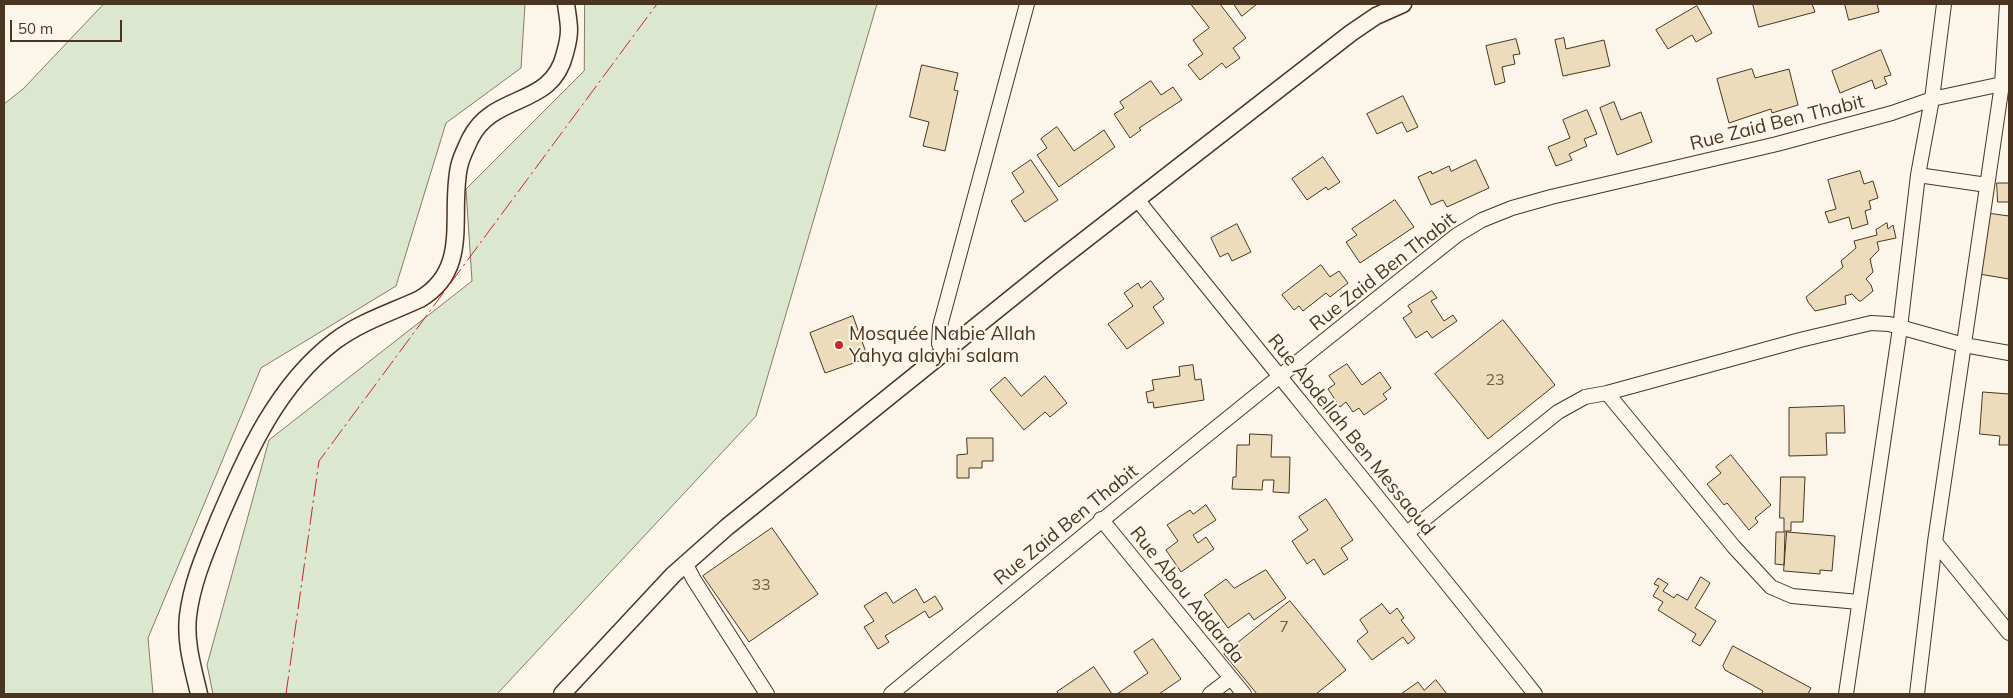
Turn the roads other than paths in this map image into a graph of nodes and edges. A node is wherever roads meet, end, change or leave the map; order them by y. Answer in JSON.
{"nodes":[{"id":1,"x":566,"y":4,"type":"edge"},
{"id":2,"x":1027,"y":4,"type":"edge"},
{"id":3,"x":1403,"y":4,"type":"edge"},
{"id":4,"x":1944,"y":4,"type":"edge"},
{"id":5,"x":2007,"y":4,"type":"edge"},
{"id":6,"x":2002,"y":84,"type":"junction"},
{"id":7,"x":1932,"y":99,"type":"junction"},
{"id":8,"x":1918,"y":175,"type":"junction"},
{"id":9,"x":1987,"y":184,"type":"junction"},
{"id":10,"x":1139,"y":198,"type":"junction"},
{"id":11,"x":1900,"y":328,"type":"junction"},
{"id":12,"x":1964,"y":346,"type":"junction"},
{"id":13,"x":2009,"y":353,"type":"edge"},
{"id":14,"x":944,"y":354,"type":"junction"},
{"id":15,"x":1278,"y":376,"type":"junction"},
{"id":16,"x":1607,"y":393,"type":"junction"},
{"id":17,"x":1101,"y":519,"type":"junction"},
{"id":18,"x":1407,"y":533,"type":"junction"},
{"id":19,"x":1935,"y":542,"type":"junction"},
{"id":20,"x":686,"y":563,"type":"junction"},
{"id":21,"x":1859,"y":602,"type":"junction"},
{"id":22,"x":2009,"y":633,"type":"edge"},
{"id":23,"x":1231,"y":678,"type":"junction"},
{"id":24,"x":200,"y":694,"type":"edge"},
{"id":25,"x":562,"y":694,"type":"edge"},
{"id":26,"x":766,"y":694,"type":"edge"},
{"id":27,"x":891,"y":694,"type":"edge"},
{"id":28,"x":1210,"y":694,"type":"edge"},
{"id":29,"x":1244,"y":694,"type":"edge"},
{"id":30,"x":1535,"y":694,"type":"edge"},
{"id":31,"x":1846,"y":694,"type":"edge"},
{"id":32,"x":1917,"y":694,"type":"edge"}],
"edges":[{"from":1,"to":24,"type":"street"},
{"from":2,"to":14,"type":"street"},
{"from":3,"to":10,"type":"street"},
{"from":4,"to":7,"type":"street"},
{"from":5,"to":6,"type":"street"},
{"from":6,"to":7,"type":"street","name":"Rue Zaid Ben Thabit"},
{"from":6,"to":9,"type":"street"},
{"from":7,"to":8,"type":"street"},
{"from":7,"to":15,"type":"street","name":"Rue Zaid Ben Thabit"},
{"from":8,"to":9,"type":"street"},
{"from":8,"to":11,"type":"street"},
{"from":9,"to":12,"type":"street"},
{"from":10,"to":14,"type":"street"},
{"from":10,"to":15,"type":"street","name":"Rue Abdellah Ben Messaoud"},
{"from":11,"to":12,"type":"street"},
{"from":11,"to":16,"type":"street"},
{"from":11,"to":21,"type":"street"},
{"from":12,"to":13,"type":"street"},
{"from":12,"to":19,"type":"street"},
{"from":14,"to":20,"type":"street"},
{"from":15,"to":17,"type":"street","name":"Rue Zaid Ben Thabit"},
{"from":15,"to":18,"type":"street","name":"Rue Abdellah Ben Messaoud"},
{"from":16,"to":18,"type":"street"},
{"from":16,"to":21,"type":"street"},
{"from":17,"to":23,"type":"street","name":"Rue Abou Addarda"},
{"from":17,"to":27,"type":"street","name":"Rue Zaid Ben Thabit"},
{"from":18,"to":30,"type":"street","name":"Rue Abdellah Ben Messaoud"},
{"from":19,"to":22,"type":"street"},
{"from":19,"to":32,"type":"street"},
{"from":20,"to":25,"type":"street"},
{"from":20,"to":26,"type":"street"},
{"from":21,"to":31,"type":"street"},
{"from":23,"to":28,"type":"street"},
{"from":23,"to":29,"type":"street","name":"Rue Abou Addarda"}]}
